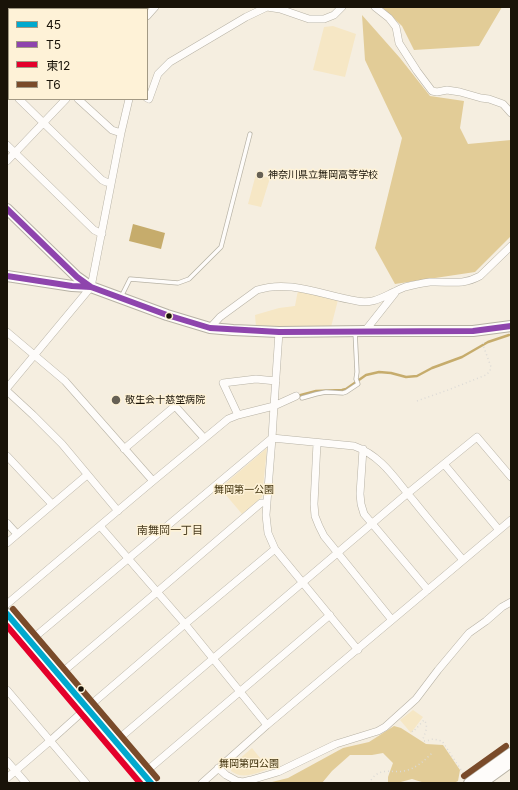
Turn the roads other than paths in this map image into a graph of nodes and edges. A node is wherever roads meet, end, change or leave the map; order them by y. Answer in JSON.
{"nodes":[{"id":1,"x":155,"y":7,"type":"edge"},
{"id":2,"x":342,"y":7,"type":"edge"},
{"id":3,"x":375,"y":7,"type":"edge"},
{"id":4,"x":148,"y":15,"type":"edge"},
{"id":5,"x":148,"y":98,"type":"edge"},
{"id":6,"x":20,"y":100,"type":"edge"},
{"id":7,"x":65,"y":100,"type":"edge"},
{"id":8,"x":79,"y":100,"type":"edge"},
{"id":9,"x":129,"y":100,"type":"edge"},
{"id":10,"x":511,"y":113,"type":"edge"},
{"id":11,"x":44,"y":123,"type":"junction"},
{"id":12,"x":121,"y":133,"type":"junction"},
{"id":13,"x":250,"y":134,"type":"dead end"},
{"id":14,"x":7,"y":145,"type":"edge"},
{"id":15,"x":15,"y":152,"type":"junction"},
{"id":16,"x":7,"y":161,"type":"edge"},
{"id":17,"x":111,"y":183,"type":"junction"},
{"id":18,"x":7,"y":209,"type":"edge"},
{"id":19,"x":102,"y":234,"type":"junction"},
{"id":20,"x":511,"y":246,"type":"edge"},
{"id":21,"x":7,"y":276,"type":"edge"},
{"id":22,"x":91,"y":287,"type":"junction"},
{"id":23,"x":398,"y":290,"type":"junction"},
{"id":24,"x":120,"y":298,"type":"junction"},
{"id":25,"x":511,"y":326,"type":"edge"},
{"id":26,"x":210,"y":328,"type":"junction"},
{"id":27,"x":360,"y":331,"type":"junction"},
{"id":28,"x":7,"y":332,"type":"edge"},
{"id":29,"x":279,"y":332,"type":"junction"},
{"id":30,"x":35,"y":355,"type":"junction"},
{"id":31,"x":276,"y":381,"type":"junction"},
{"id":32,"x":7,"y":390,"type":"edge"},
{"id":33,"x":299,"y":398,"type":"joint"},
{"id":34,"x":274,"y":406,"type":"junction"},
{"id":35,"x":238,"y":415,"type":"junction"},
{"id":36,"x":204,"y":438,"type":"junction"},
{"id":37,"x":272,"y":438,"type":"junction"},
{"id":38,"x":317,"y":443,"type":"junction"},
{"id":39,"x":124,"y":449,"type":"junction"},
{"id":40,"x":363,"y":449,"type":"junction"},
{"id":41,"x":7,"y":456,"type":"edge"},
{"id":42,"x":444,"y":464,"type":"junction"},
{"id":43,"x":87,"y":475,"type":"junction"},
{"id":44,"x":511,"y":477,"type":"edge"},
{"id":45,"x":153,"y":481,"type":"junction"},
{"id":46,"x":407,"y":494,"type":"junction"},
{"id":47,"x":267,"y":503,"type":"junction"},
{"id":48,"x":52,"y":504,"type":"junction"},
{"id":49,"x":118,"y":511,"type":"junction"},
{"id":50,"x":511,"y":520,"type":"edge"},
{"id":51,"x":7,"y":522,"type":"edge"},
{"id":52,"x":372,"y":524,"type":"junction"},
{"id":53,"x":100,"y":526,"type":"junction"},
{"id":54,"x":499,"y":530,"type":"junction"},
{"id":55,"x":17,"y":534,"type":"junction"},
{"id":56,"x":7,"y":543,"type":"edge"},
{"id":57,"x":275,"y":548,"type":"junction"},
{"id":58,"x":338,"y":553,"type":"junction"},
{"id":59,"x":128,"y":559,"type":"junction"},
{"id":60,"x":463,"y":560,"type":"junction"},
{"id":61,"x":303,"y":582,"type":"junction"},
{"id":62,"x":428,"y":590,"type":"junction"},
{"id":63,"x":157,"y":592,"type":"junction"},
{"id":64,"x":7,"y":604,"type":"edge"},
{"id":65,"x":509,"y":605,"type":"edge"},
{"id":66,"x":7,"y":614,"type":"edge"},
{"id":67,"x":330,"y":615,"type":"junction"},
{"id":68,"x":392,"y":620,"type":"junction"},
{"id":69,"x":185,"y":624,"type":"junction"},
{"id":70,"x":30,"y":641,"type":"junction"},
{"id":71,"x":358,"y":650,"type":"junction"},
{"id":72,"x":214,"y":658,"type":"junction"},
{"id":73,"x":59,"y":675,"type":"junction"},
{"id":74,"x":7,"y":690,"type":"edge"},
{"id":75,"x":240,"y":692,"type":"junction"},
{"id":76,"x":87,"y":708,"type":"junction"},
{"id":77,"x":267,"y":725,"type":"junction"},
{"id":78,"x":50,"y":741,"type":"junction"},
{"id":79,"x":115,"y":742,"type":"junction"},
{"id":80,"x":511,"y":753,"type":"edge"},
{"id":81,"x":7,"y":761,"type":"edge"},
{"id":82,"x":511,"y":762,"type":"edge"},
{"id":83,"x":218,"y":768,"type":"junction"},
{"id":84,"x":16,"y":771,"type":"junction"},
{"id":85,"x":143,"y":774,"type":"junction"},
{"id":86,"x":7,"y":778,"type":"edge"},
{"id":87,"x":467,"y":779,"type":"edge"},
{"id":88,"x":26,"y":783,"type":"edge"},
{"id":89,"x":86,"y":783,"type":"edge"},
{"id":90,"x":150,"y":783,"type":"edge"},
{"id":91,"x":202,"y":783,"type":"edge"},
{"id":92,"x":482,"y":783,"type":"edge"}],
"edges":[{"from":1,"to":4,"type":"street"},
{"from":2,"to":5,"type":"street"},
{"from":3,"to":10,"type":"street"},
{"from":6,"to":11,"type":"street"},
{"from":7,"to":11,"type":"street"},
{"from":8,"to":12,"type":"street"},
{"from":9,"to":12,"type":"street"},
{"from":11,"to":15,"type":"street"},
{"from":11,"to":17,"type":"street"},
{"from":12,"to":17,"type":"street"},
{"from":13,"to":24,"type":"lane"},
{"from":14,"to":15,"type":"street"},
{"from":15,"to":16,"type":"street"},
{"from":15,"to":19,"type":"street"},
{"from":17,"to":19,"type":"street"},
{"from":18,"to":22,"type":"street"},
{"from":19,"to":22,"type":"street"},
{"from":20,"to":23,"type":"street"},
{"from":21,"to":22,"type":"street"},
{"from":22,"to":24,"type":"street"},
{"from":22,"to":30,"type":"street"},
{"from":23,"to":26,"type":"street"},
{"from":23,"to":27,"type":"street"},
{"from":24,"to":26,"type":"street"},
{"from":25,"to":27,"type":"street"},
{"from":26,"to":29,"type":"street"},
{"from":27,"to":29,"type":"street"},
{"from":27,"to":33,"type":"lane"},
{"from":28,"to":30,"type":"street"},
{"from":29,"to":31,"type":"street"},
{"from":30,"to":32,"type":"street"},
{"from":30,"to":39,"type":"street"},
{"from":31,"to":34,"type":"street"},
{"from":31,"to":35,"type":"street"},
{"from":32,"to":43,"type":"street"},
{"from":33,"to":34,"type":"street"},
{"from":34,"to":35,"type":"street"},
{"from":34,"to":37,"type":"street"},
{"from":35,"to":36,"type":"street"},
{"from":36,"to":39,"type":"street"},
{"from":36,"to":45,"type":"street"},
{"from":37,"to":38,"type":"street"},
{"from":37,"to":47,"type":"street"},
{"from":37,"to":59,"type":"street"},
{"from":38,"to":40,"type":"street"},
{"from":38,"to":58,"type":"street"},
{"from":39,"to":45,"type":"street"},
{"from":40,"to":46,"type":"street"},
{"from":40,"to":52,"type":"street"},
{"from":41,"to":48,"type":"street"},
{"from":42,"to":44,"type":"street"},
{"from":42,"to":46,"type":"street"},
{"from":42,"to":54,"type":"street"},
{"from":43,"to":48,"type":"street"},
{"from":43,"to":49,"type":"street"},
{"from":45,"to":49,"type":"street"},
{"from":46,"to":52,"type":"street"},
{"from":46,"to":60,"type":"street"},
{"from":47,"to":57,"type":"street"},
{"from":47,"to":63,"type":"street"},
{"from":48,"to":55,"type":"street"},
{"from":49,"to":53,"type":"street"},
{"from":50,"to":54,"type":"street"},
{"from":51,"to":55,"type":"street"},
{"from":52,"to":58,"type":"street"},
{"from":52,"to":62,"type":"street"},
{"from":53,"to":59,"type":"street"},
{"from":53,"to":64,"type":"street"},
{"from":54,"to":60,"type":"street"},
{"from":55,"to":56,"type":"street"},
{"from":57,"to":61,"type":"street"},
{"from":57,"to":69,"type":"street"},
{"from":58,"to":61,"type":"street"},
{"from":58,"to":68,"type":"street"},
{"from":59,"to":63,"type":"street"},
{"from":59,"to":70,"type":"street"},
{"from":60,"to":62,"type":"street"},
{"from":61,"to":67,"type":"street"},
{"from":61,"to":72,"type":"street"},
{"from":62,"to":68,"type":"street"},
{"from":63,"to":69,"type":"street"},
{"from":63,"to":73,"type":"street"},
{"from":65,"to":83,"type":"street"},
{"from":66,"to":70,"type":"street"},
{"from":67,"to":71,"type":"street"},
{"from":67,"to":75,"type":"street"},
{"from":68,"to":71,"type":"street"},
{"from":69,"to":72,"type":"street"},
{"from":69,"to":76,"type":"street"},
{"from":70,"to":73,"type":"street"},
{"from":71,"to":77,"type":"street"},
{"from":72,"to":75,"type":"street"},
{"from":72,"to":79,"type":"street"},
{"from":73,"to":76,"type":"street"},
{"from":74,"to":78,"type":"street"},
{"from":75,"to":77,"type":"street"},
{"from":75,"to":85,"type":"street"},
{"from":76,"to":78,"type":"street"},
{"from":76,"to":79,"type":"street"},
{"from":77,"to":83,"type":"street"},
{"from":78,"to":84,"type":"street"},
{"from":78,"to":89,"type":"street"},
{"from":79,"to":85,"type":"street"},
{"from":80,"to":87,"type":"street"},
{"from":81,"to":84,"type":"street"},
{"from":82,"to":92,"type":"street"},
{"from":83,"to":91,"type":"street"},
{"from":84,"to":86,"type":"street"},
{"from":84,"to":88,"type":"street"},
{"from":85,"to":90,"type":"street"}]}
